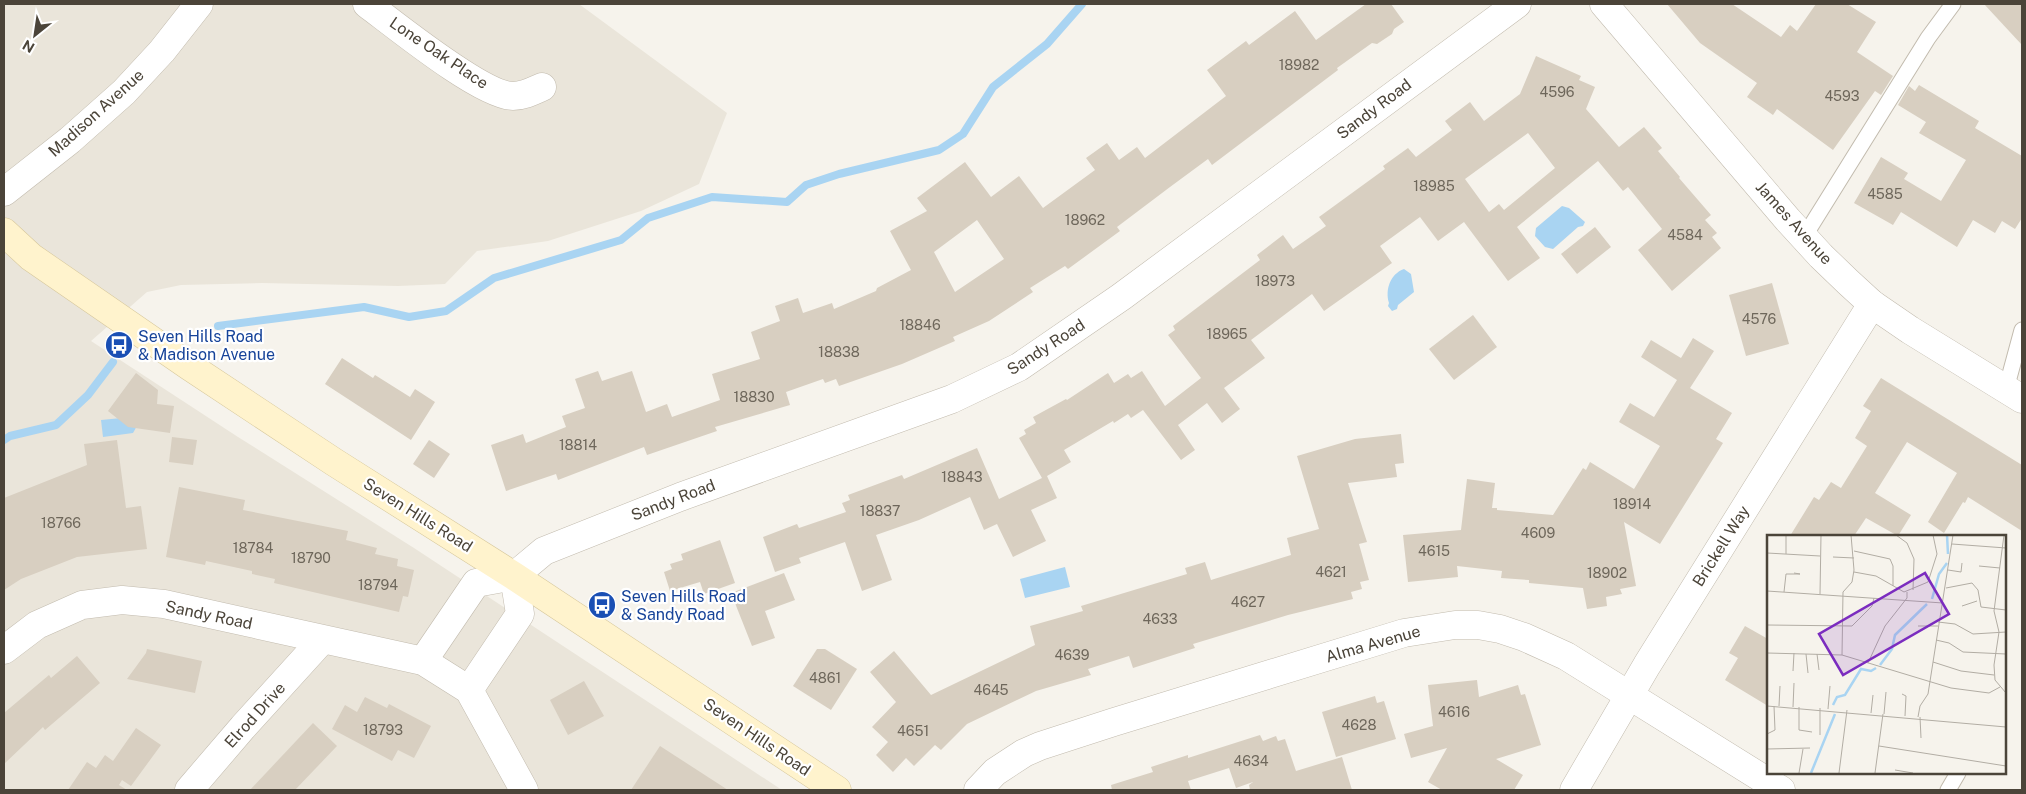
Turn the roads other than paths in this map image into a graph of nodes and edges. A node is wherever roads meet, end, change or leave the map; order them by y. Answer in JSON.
{"nodes":[{"id":1,"x":199,"y":4,"type":"edge"},
{"id":2,"x":367,"y":4,"type":"edge"},
{"id":3,"x":1517,"y":4,"type":"edge"},
{"id":4,"x":1604,"y":4,"type":"edge"},
{"id":5,"x":1953,"y":4,"type":"edge"},
{"id":6,"x":542,"y":87,"type":"dead end"},
{"id":7,"x":4,"y":192,"type":"edge"},
{"id":8,"x":4,"y":232,"type":"edge"},
{"id":9,"x":1804,"y":237,"type":"junction"},
{"id":10,"x":1872,"y":304,"type":"junction"},
{"id":11,"x":2022,"y":330,"type":"edge"},
{"id":12,"x":2014,"y":394,"type":"edge"},
{"id":13,"x":514,"y":576,"type":"junction"},
{"id":14,"x":322,"y":640,"type":"junction"},
{"id":15,"x":4,"y":650,"type":"edge"},
{"id":16,"x":423,"y":661,"type":"junction"},
{"id":17,"x":469,"y":690,"type":"junction"},
{"id":18,"x":1630,"y":695,"type":"junction"},
{"id":19,"x":1957,"y":774,"type":"edge"},
{"id":20,"x":189,"y":790,"type":"edge"},
{"id":21,"x":524,"y":790,"type":"edge"},
{"id":22,"x":837,"y":790,"type":"edge"},
{"id":23,"x":978,"y":790,"type":"edge"},
{"id":24,"x":1574,"y":790,"type":"edge"},
{"id":25,"x":1781,"y":790,"type":"edge"},
{"id":26,"x":1948,"y":790,"type":"edge"}],
"edges":[{"from":1,"to":7,"type":"street","name":"Madison Avenue"},
{"from":2,"to":6,"type":"street","name":"Lone Oak Place"},
{"from":3,"to":13,"type":"street","name":"Sandy Road"},
{"from":4,"to":9,"type":"street","name":"James Avenue"},
{"from":5,"to":9,"type":"lane"},
{"from":8,"to":13,"type":"street","name":"Seven Hills Road"},
{"from":9,"to":10,"type":"street","name":"James Avenue"},
{"from":10,"to":12,"type":"street","name":"James Avenue"},
{"from":10,"to":18,"type":"street","name":"Brickell Way"},
{"from":11,"to":12,"type":"lane"},
{"from":13,"to":16,"type":"street"},
{"from":13,"to":17,"type":"street"},
{"from":13,"to":22,"type":"street","name":"Seven Hills Road"},
{"from":14,"to":15,"type":"street","name":"Sandy Road"},
{"from":14,"to":16,"type":"street","name":"Sandy Road"},
{"from":14,"to":20,"type":"street","name":"Elrod Drive"},
{"from":16,"to":17,"type":"street","name":"Sandy Road"},
{"from":17,"to":21,"type":"street"},
{"from":18,"to":23,"type":"street","name":"Alma Avenue"},
{"from":18,"to":24,"type":"street","name":"Brickell Way"},
{"from":18,"to":25,"type":"street","name":"Alma Avenue"},
{"from":19,"to":26,"type":"lane"}]}
